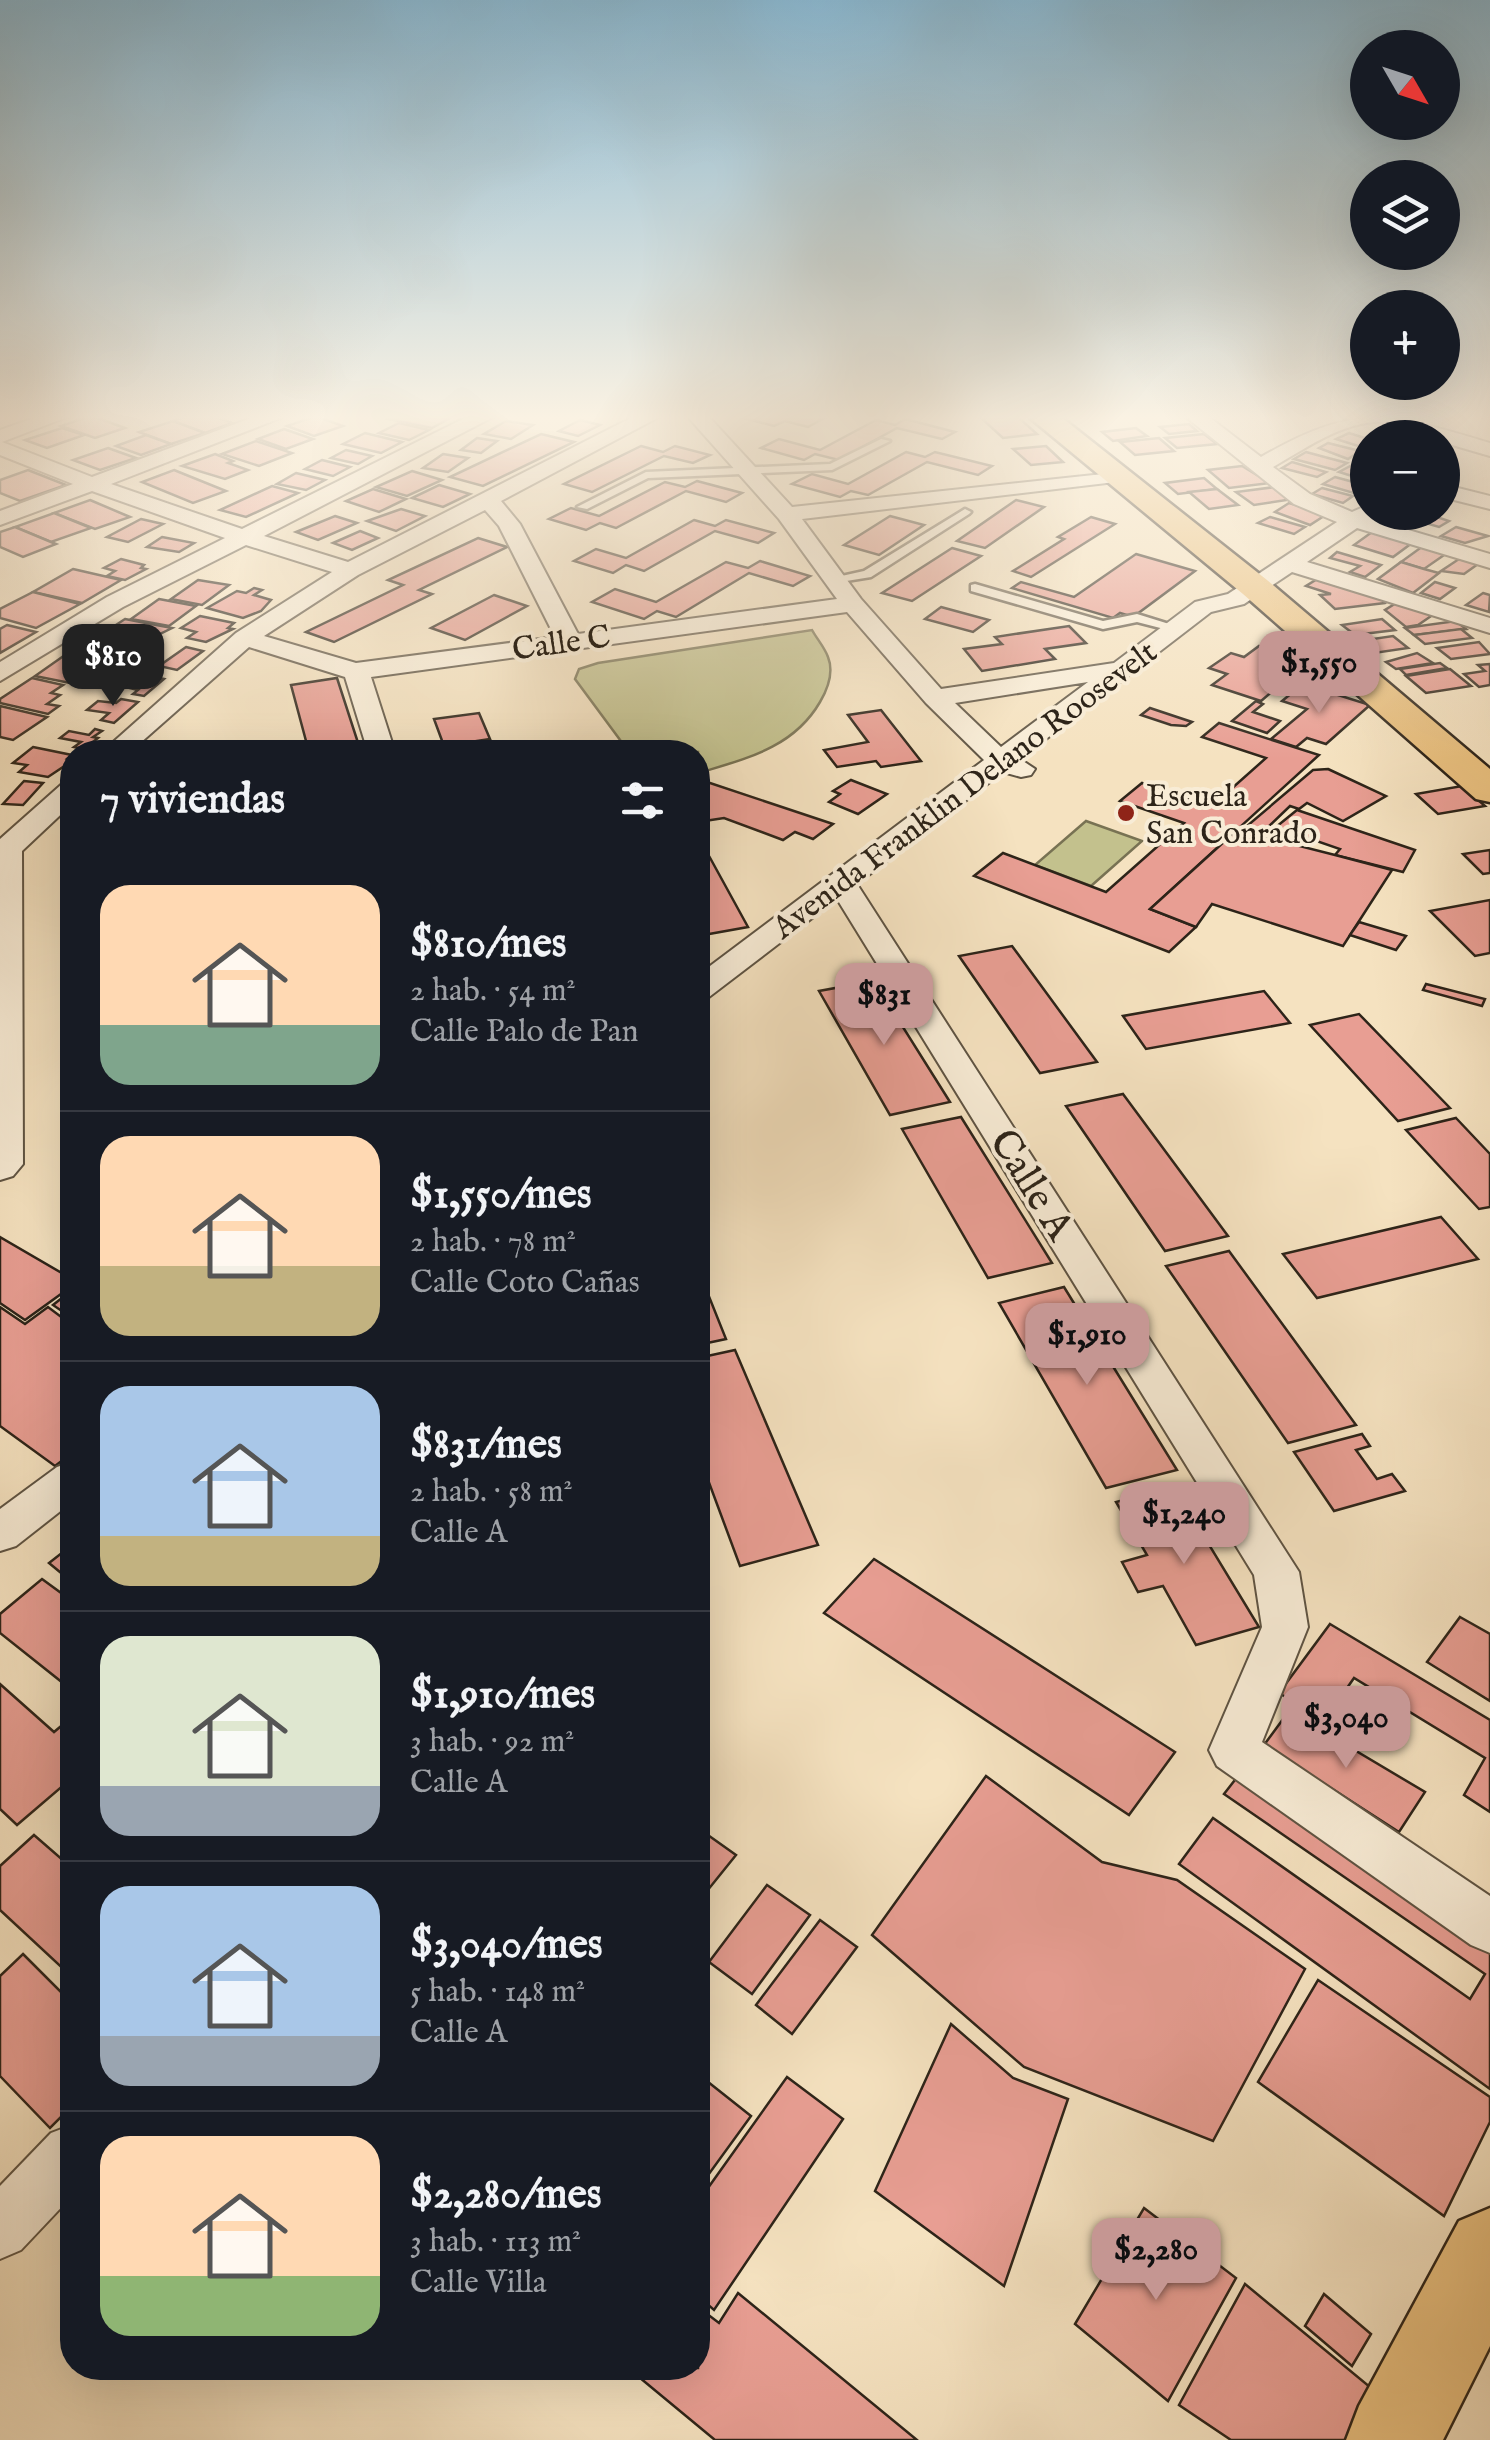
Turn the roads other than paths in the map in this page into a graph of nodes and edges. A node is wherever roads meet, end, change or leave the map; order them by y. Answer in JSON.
{"nodes":[{"id":1,"x":233,"y":531,"type":"edge"},
{"id":2,"x":256,"y":531,"type":"edge"},
{"id":3,"x":427,"y":531,"type":"edge"},
{"id":4,"x":511,"y":531,"type":"edge"},
{"id":5,"x":800,"y":531,"type":"edge"},
{"id":6,"x":935,"y":531,"type":"edge"},
{"id":7,"x":1176,"y":531,"type":"edge"},
{"id":8,"x":1339,"y":531,"type":"edge"},
{"id":9,"x":1403,"y":531,"type":"edge"},
{"id":10,"x":248,"y":535,"type":"junction"},
{"id":11,"x":1490,"y":561,"type":"edge"},
{"id":12,"x":1292,"y":564,"type":"junction"},
{"id":13,"x":350,"y":570,"type":"junction"},
{"id":14,"x":834,"y":579,"type":"junction"},
{"id":15,"x":975,"y":588,"type":"dead end"},
{"id":16,"x":1245,"y":593,"type":"junction"},
{"id":17,"x":853,"y":604,"type":"junction"},
{"id":18,"x":1479,"y":623,"type":"edge"},
{"id":19,"x":1176,"y":628,"type":"junction"},
{"id":20,"x":1490,"y":637,"type":"edge"},
{"id":21,"x":245,"y":638,"type":"junction"},
{"id":22,"x":568,"y":642,"type":"junction"},
{"id":23,"x":1122,"y":668,"type":"junction"},
{"id":24,"x":356,"y":671,"type":"junction"},
{"id":25,"x":0,"y":673,"type":"edge"},
{"id":26,"x":935,"y":698,"type":"junction"},
{"id":27,"x":130,"y":740,"type":"edge"},
{"id":28,"x":378,"y":740,"type":"edge"},
{"id":29,"x":1012,"y":766,"type":"junction"},
{"id":30,"x":1490,"y":790,"type":"edge"},
{"id":31,"x":60,"y":801,"type":"edge"},
{"id":32,"x":4,"y":852,"type":"edge"},
{"id":33,"x":848,"y":891,"type":"junction"},
{"id":34,"x":710,"y":982,"type":"edge"},
{"id":35,"x":710,"y":1010,"type":"edge"},
{"id":36,"x":0,"y":1168,"type":"edge"},
{"id":37,"x":60,"y":1488,"type":"edge"},
{"id":38,"x":0,"y":1533,"type":"edge"},
{"id":39,"x":1490,"y":1927,"type":"edge"},
{"id":40,"x":60,"y":2166,"type":"edge"},
{"id":41,"x":0,"y":2229,"type":"edge"},
{"id":42,"x":1490,"y":2252,"type":"edge"},
{"id":43,"x":1392,"y":2440,"type":"edge"}],
"edges":[{"from":1,"to":10,"type":"street"},
{"from":2,"to":10,"type":"street"},
{"from":3,"to":13,"type":"street"},
{"from":4,"to":22,"type":"street"},
{"from":5,"to":14,"type":"street"},
{"from":6,"to":14,"type":"lane"},
{"from":7,"to":16,"type":"main road"},
{"from":8,"to":12,"type":"street","name":"Avenida Franklin Delano Roosevelt"},
{"from":9,"to":11,"type":"street"},
{"from":10,"to":13,"type":"street"},
{"from":10,"to":25,"type":"street"},
{"from":12,"to":16,"type":"street","name":"Avenida Franklin Delano Roosevelt"},
{"from":12,"to":18,"type":"street"},
{"from":13,"to":21,"type":"street"},
{"from":14,"to":17,"type":"street"},
{"from":15,"to":19,"type":"lane"},
{"from":16,"to":19,"type":"street","name":"Avenida Franklin Delano Roosevelt"},
{"from":16,"to":29,"type":"street","name":"Avenida Franklin Delano Roosevelt"},
{"from":16,"to":30,"type":"main road"},
{"from":17,"to":22,"type":"street","name":"Calle C"},
{"from":17,"to":26,"type":"street"},
{"from":18,"to":20,"type":"street"},
{"from":19,"to":23,"type":"street","name":"Avenida Franklin Delano Roosevelt"},
{"from":21,"to":24,"type":"street"},
{"from":21,"to":27,"type":"street"},
{"from":22,"to":24,"type":"street","name":"Calle C"},
{"from":23,"to":26,"type":"street"},
{"from":23,"to":29,"type":"street","name":"Avenida Franklin Delano Roosevelt"},
{"from":24,"to":28,"type":"street"},
{"from":26,"to":29,"type":"street"},
{"from":29,"to":33,"type":"street","name":"Avenida Franklin Delano Roosevelt"},
{"from":31,"to":32,"type":"street"},
{"from":32,"to":36,"type":"street"},
{"from":33,"to":34,"type":"street","name":"Avenida Franklin Delano Roosevelt"},
{"from":33,"to":35,"type":"street","name":"Avenida Franklin Delano Roosevelt"},
{"from":33,"to":39,"type":"street","name":"Calle A"},
{"from":37,"to":38,"type":"street"},
{"from":40,"to":41,"type":"street"},
{"from":42,"to":43,"type":"main road"}]}
